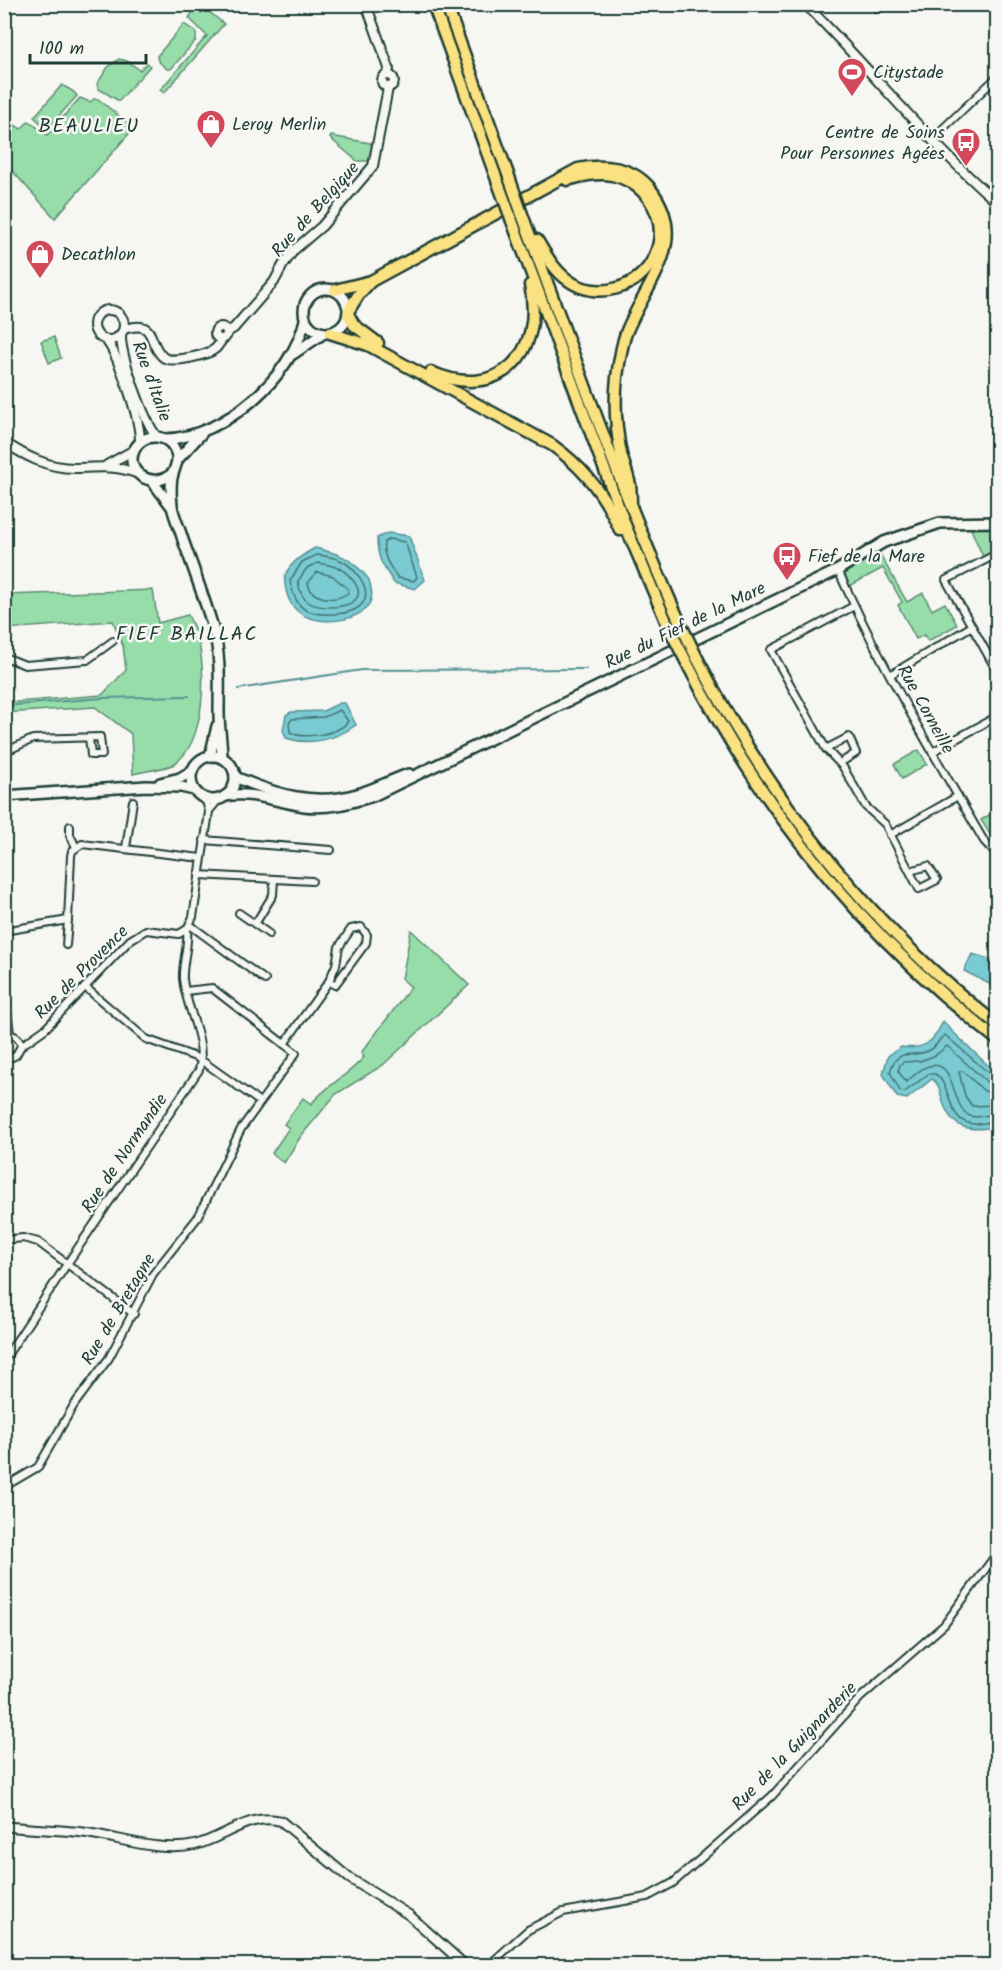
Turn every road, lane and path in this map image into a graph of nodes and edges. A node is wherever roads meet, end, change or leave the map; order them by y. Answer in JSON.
{"nodes":[{"id":1,"x":366,"y":4,"type":"edge"},
{"id":2,"x":433,"y":4,"type":"edge"},
{"id":3,"x":446,"y":4,"type":"edge"},
{"id":4,"x":805,"y":4,"type":"edge"},
{"id":5,"x":872,"y":4,"type":"edge"},
{"id":6,"x":885,"y":4,"type":"edge"},
{"id":7,"x":998,"y":76,"type":"edge"},
{"id":8,"x":932,"y":140,"type":"junction"},
{"id":9,"x":552,"y":184,"type":"junction"},
{"id":10,"x":998,"y":203,"type":"edge"},
{"id":11,"x":523,"y":217,"type":"junction"},
{"id":12,"x":523,"y":249,"type":"junction"},
{"id":13,"x":371,"y":281,"type":"junction"},
{"id":14,"x":335,"y":290,"type":"junction"},
{"id":15,"x":348,"y":312,"type":"junction"},
{"id":16,"x":305,"y":320,"type":"junction"},
{"id":17,"x":122,"y":332,"type":"junction"},
{"id":18,"x":327,"y":333,"type":"junction"},
{"id":19,"x":106,"y":340,"type":"junction"},
{"id":20,"x":291,"y":356,"type":"junction"},
{"id":21,"x":203,"y":431,"type":"junction"},
{"id":22,"x":161,"y":438,"type":"junction"},
{"id":23,"x":4,"y":441,"type":"edge"},
{"id":24,"x":137,"y":446,"type":"junction"},
{"id":25,"x":178,"y":459,"type":"junction"},
{"id":26,"x":106,"y":466,"type":"junction"},
{"id":27,"x":173,"y":473,"type":"junction"},
{"id":28,"x":139,"y":474,"type":"junction"},
{"id":29,"x":152,"y":481,"type":"junction"},
{"id":30,"x":172,"y":507,"type":"junction"},
{"id":31,"x":631,"y":508,"type":"junction"},
{"id":32,"x":998,"y":522,"type":"edge"},
{"id":33,"x":998,"y":563,"type":"edge"},
{"id":34,"x":838,"y":570,"type":"junction"},
{"id":35,"x":646,"y":578,"type":"junction"},
{"id":36,"x":854,"y":606,"type":"junction"},
{"id":37,"x":972,"y":626,"type":"junction"},
{"id":38,"x":113,"y":641,"type":"dead end"},
{"id":39,"x":4,"y":659,"type":"edge"},
{"id":40,"x":693,"y":664,"type":"junction"},
{"id":41,"x":998,"y":673,"type":"edge"},
{"id":42,"x":890,"y":675,"type":"junction"},
{"id":43,"x":219,"y":714,"type":"junction"},
{"id":44,"x":998,"y":716,"type":"edge"},
{"id":45,"x":89,"y":738,"type":"dead end"},
{"id":46,"x":826,"y":749,"type":"junction"},
{"id":47,"x":4,"y":752,"type":"edge"},
{"id":48,"x":932,"y":752,"type":"junction"},
{"id":49,"x":210,"y":756,"type":"junction"},
{"id":50,"x":222,"y":758,"type":"junction"},
{"id":51,"x":840,"y":763,"type":"junction"},
{"id":52,"x":426,"y":769,"type":"junction"},
{"id":53,"x":192,"y":771,"type":"junction"},
{"id":54,"x":235,"y":777,"type":"junction"},
{"id":55,"x":146,"y":786,"type":"junction"},
{"id":56,"x":194,"y":790,"type":"junction"},
{"id":57,"x":4,"y":796,"type":"edge"},
{"id":58,"x":958,"y":796,"type":"junction"},
{"id":59,"x":222,"y":797,"type":"junction"},
{"id":60,"x":205,"y":798,"type":"junction"},
{"id":61,"x":133,"y":801,"type":"dead end"},
{"id":62,"x":209,"y":811,"type":"junction"},
{"id":63,"x":70,"y":826,"type":"dead end"},
{"id":64,"x":890,"y":835,"type":"junction"},
{"id":65,"x":204,"y":840,"type":"junction"},
{"id":66,"x":76,"y":847,"type":"junction"},
{"id":67,"x":126,"y":848,"type":"junction"},
{"id":68,"x":995,"y":848,"type":"edge"},
{"id":69,"x":330,"y":850,"type":"dead end"},
{"id":70,"x":998,"y":856,"type":"edge"},
{"id":71,"x":201,"y":858,"type":"junction"},
{"id":72,"x":910,"y":871,"type":"junction"},
{"id":73,"x":199,"y":875,"type":"junction"},
{"id":74,"x":274,"y":879,"type":"junction"},
{"id":75,"x":312,"y":881,"type":"dead end"},
{"id":76,"x":239,"y":913,"type":"dead end"},
{"id":77,"x":68,"y":920,"type":"junction"},
{"id":78,"x":255,"y":924,"type":"junction"},
{"id":79,"x":189,"y":927,"type":"junction"},
{"id":80,"x":4,"y":931,"type":"edge"},
{"id":81,"x":179,"y":934,"type":"junction"},
{"id":82,"x":269,"y":934,"type":"dead end"},
{"id":83,"x":66,"y":945,"type":"dead end"},
{"id":84,"x":187,"y":945,"type":"junction"},
{"id":85,"x":265,"y":980,"type":"dead end"},
{"id":86,"x":329,"y":981,"type":"junction"},
{"id":87,"x":4,"y":983,"type":"edge"},
{"id":88,"x":84,"y":987,"type":"junction"},
{"id":89,"x":185,"y":991,"type":"junction"},
{"id":90,"x":998,"y":1025,"type":"edge"},
{"id":91,"x":7,"y":1035,"type":"edge"},
{"id":92,"x":998,"y":1040,"type":"edge"},
{"id":93,"x":284,"y":1044,"type":"junction"},
{"id":94,"x":21,"y":1046,"type":"junction"},
{"id":95,"x":4,"y":1056,"type":"edge"},
{"id":96,"x":202,"y":1060,"type":"junction"},
{"id":97,"x":260,"y":1102,"type":"junction"},
{"id":98,"x":4,"y":1240,"type":"edge"},
{"id":99,"x":67,"y":1264,"type":"junction"},
{"id":100,"x":134,"y":1314,"type":"junction"},
{"id":101,"x":5,"y":1358,"type":"edge"},
{"id":102,"x":4,"y":1487,"type":"edge"},
{"id":103,"x":998,"y":1552,"type":"edge"},
{"id":104,"x":4,"y":1826,"type":"edge"},
{"id":105,"x":462,"y":1964,"type":"edge"},
{"id":106,"x":488,"y":1965,"type":"edge"}],
"edges":[{"from":1,"to":17,"type":"street","name":"Rue de Belgique"},
{"from":2,"to":12,"type":"highway","bridge":true},
{"from":3,"to":11,"type":"highway","bridge":true},
{"from":4,"to":8,"type":"street"},
{"from":5,"to":6,"type":"street"},
{"from":7,"to":8,"type":"street"},
{"from":8,"to":10,"type":"street"},
{"from":9,"to":11,"type":"highway"},
{"from":9,"to":13,"type":"highway"},
{"from":9,"to":31,"type":"highway"},
{"from":11,"to":31,"type":"highway"},
{"from":12,"to":15,"type":"highway"},
{"from":12,"to":35,"type":"highway"},
{"from":13,"to":14,"type":"highway"},
{"from":13,"to":15,"type":"highway"},
{"from":14,"to":15,"type":"main road"},
{"from":14,"to":16,"type":"main road"},
{"from":15,"to":18,"type":"main road"},
{"from":16,"to":18,"type":"main road"},
{"from":16,"to":20,"type":"main road"},
{"from":17,"to":19,"type":"street"},
{"from":17,"to":19,"type":"street"},
{"from":17,"to":22,"type":"street","name":"Rue d'Italie"},
{"from":18,"to":20,"type":"main road"},
{"from":18,"to":35,"type":"highway"},
{"from":19,"to":24,"type":"street","name":"Rue d'Italie"},
{"from":20,"to":21,"type":"main road"},
{"from":21,"to":22,"type":"main road"},
{"from":21,"to":25,"type":"main road"},
{"from":22,"to":24,"type":"main road"},
{"from":22,"to":25,"type":"main road"},
{"from":23,"to":26,"type":"street"},
{"from":24,"to":26,"type":"street"},
{"from":24,"to":28,"type":"main road"},
{"from":25,"to":27,"type":"main road"},
{"from":26,"to":28,"type":"street"},
{"from":27,"to":29,"type":"main road"},
{"from":27,"to":30,"type":"main road"},
{"from":28,"to":29,"type":"main road"},
{"from":29,"to":30,"type":"main road"},
{"from":30,"to":43,"type":"main road"},
{"from":31,"to":40,"type":"highway","bridge":true},
{"from":32,"to":34,"type":"main road","name":"Rue du Fief de la Mare"},
{"from":33,"to":37,"type":"street"},
{"from":34,"to":36,"type":"street","name":"Rue Corneille"},
{"from":34,"to":52,"type":"main road","name":"Rue du Fief de la Mare"},
{"from":35,"to":40,"type":"highway","bridge":true},
{"from":36,"to":42,"type":"street","name":"Rue Corneille"},
{"from":36,"to":46,"type":"street"},
{"from":37,"to":41,"type":"street"},
{"from":37,"to":42,"type":"street"},
{"from":38,"to":39,"type":"street"},
{"from":40,"to":90,"type":"highway"},
{"from":40,"to":92,"type":"highway"},
{"from":42,"to":48,"type":"street","name":"Rue Corneille"},
{"from":43,"to":49,"type":"main road"},
{"from":43,"to":50,"type":"main road"},
{"from":44,"to":48,"type":"street"},
{"from":45,"to":47,"type":"street"},
{"from":46,"to":51,"type":"street"},
{"from":46,"to":51,"type":"street"},
{"from":48,"to":58,"type":"street","name":"Rue Corneille"},
{"from":49,"to":50,"type":"main road"},
{"from":49,"to":53,"type":"main road"},
{"from":50,"to":54,"type":"main road"},
{"from":51,"to":64,"type":"street"},
{"from":52,"to":54,"type":"main road","name":"Rue du Fief de la Mare"},
{"from":52,"to":59,"type":"main road","name":"Rue du Fief de la Mare"},
{"from":53,"to":55,"type":"main road"},
{"from":53,"to":56,"type":"main road"},
{"from":54,"to":59,"type":"main road"},
{"from":55,"to":56,"type":"main road"},
{"from":55,"to":57,"type":"main road"},
{"from":56,"to":60,"type":"main road"},
{"from":58,"to":64,"type":"street"},
{"from":58,"to":68,"type":"street","name":"Rue Corneille"},
{"from":59,"to":60,"type":"main road"},
{"from":59,"to":62,"type":"street"},
{"from":60,"to":62,"type":"street"},
{"from":61,"to":67,"type":"street"},
{"from":62,"to":65,"type":"street"},
{"from":63,"to":66,"type":"street"},
{"from":64,"to":72,"type":"street"},
{"from":65,"to":69,"type":"street"},
{"from":65,"to":71,"type":"street"},
{"from":66,"to":67,"type":"street"},
{"from":66,"to":77,"type":"street"},
{"from":67,"to":71,"type":"street"},
{"from":68,"to":70,"type":"street","name":"Rue Corneille"},
{"from":71,"to":73,"type":"street"},
{"from":72,"to":72,"type":"street"},
{"from":73,"to":74,"type":"street"},
{"from":73,"to":79,"type":"street"},
{"from":74,"to":75,"type":"street"},
{"from":74,"to":78,"type":"street"},
{"from":76,"to":78,"type":"street"},
{"from":77,"to":80,"type":"street"},
{"from":77,"to":83,"type":"street"},
{"from":78,"to":82,"type":"street"},
{"from":79,"to":81,"type":"street"},
{"from":79,"to":84,"type":"street"},
{"from":79,"to":85,"type":"street"},
{"from":81,"to":84,"type":"street"},
{"from":81,"to":88,"type":"street","name":"Rue de Provence"},
{"from":84,"to":89,"type":"street"},
{"from":86,"to":86,"type":"street"},
{"from":86,"to":93,"type":"street"},
{"from":87,"to":91,"type":"street"},
{"from":88,"to":94,"type":"street","name":"Rue de Provence"},
{"from":88,"to":96,"type":"street"},
{"from":89,"to":93,"type":"street"},
{"from":89,"to":96,"type":"street"},
{"from":91,"to":94,"type":"street"},
{"from":93,"to":97,"type":"street","name":"Rue de Bretagne"},
{"from":94,"to":95,"type":"street","name":"Rue de Provence"},
{"from":96,"to":97,"type":"street"},
{"from":96,"to":99,"type":"street","name":"Rue de Normandie"},
{"from":97,"to":100,"type":"street","name":"Rue de Bretagne"},
{"from":98,"to":99,"type":"street"},
{"from":99,"to":100,"type":"street"},
{"from":99,"to":101,"type":"street","name":"Rue de Normandie"},
{"from":100,"to":102,"type":"street","name":"Rue de Bretagne"},
{"from":103,"to":106,"type":"street","name":"Rue de la Guignarderie"},
{"from":104,"to":105,"type":"street"}]}
